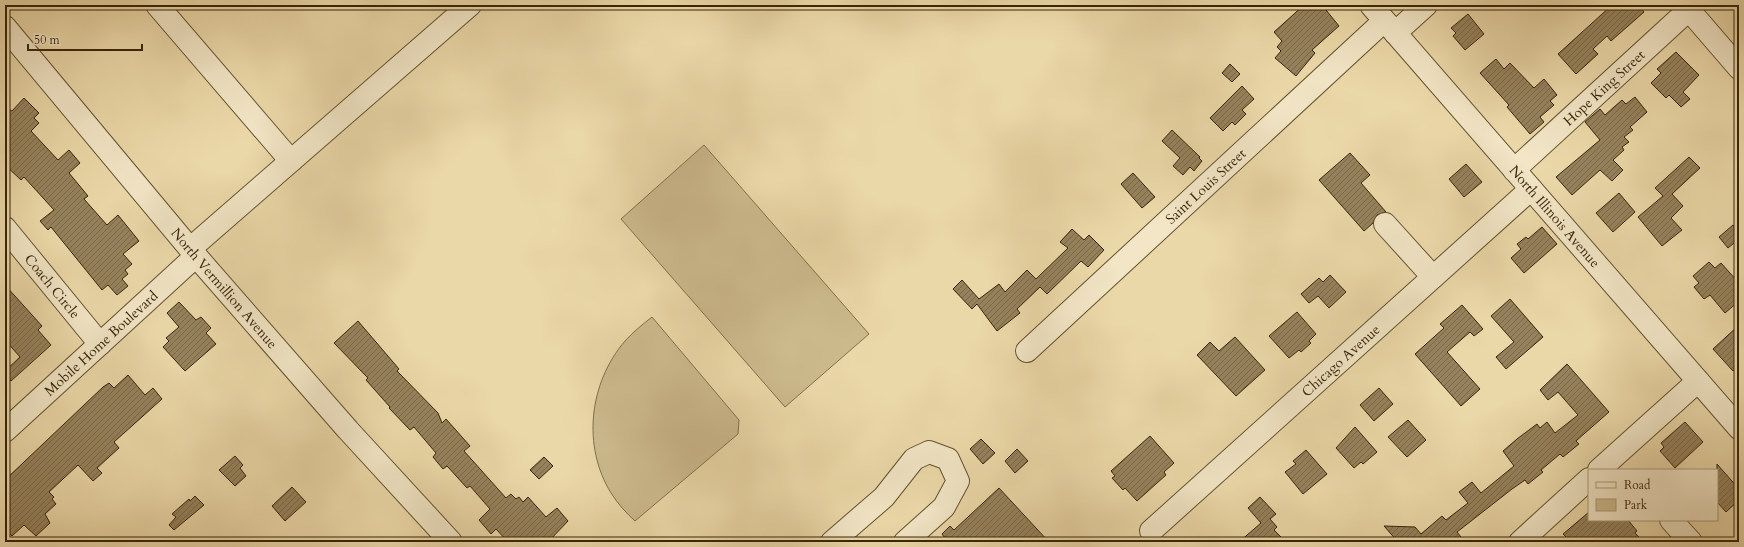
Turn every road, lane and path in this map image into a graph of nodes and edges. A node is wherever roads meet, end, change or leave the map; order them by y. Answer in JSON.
{"nodes":[{"id":1,"x":157,"y":5,"type":"edge"},
{"id":2,"x":470,"y":5,"type":"edge"},
{"id":3,"x":1426,"y":5,"type":"edge"},
{"id":4,"x":1691,"y":8,"type":"edge"},
{"id":5,"x":1383,"y":20,"type":"edge"},
{"id":6,"x":5,"y":27,"type":"edge"},
{"id":7,"x":1739,"y":68,"type":"edge"},
{"id":8,"x":291,"y":161,"type":"junction"},
{"id":9,"x":1514,"y":170,"type":"junction"},
{"id":10,"x":1531,"y":189,"type":"junction"},
{"id":11,"x":1385,"y":224,"type":"dead end"},
{"id":12,"x":5,"y":228,"type":"edge"},
{"id":13,"x":194,"y":252,"type":"junction"},
{"id":14,"x":1432,"y":277,"type":"junction"},
{"id":15,"x":100,"y":344,"type":"junction"},
{"id":16,"x":1027,"y":351,"type":"dead end"},
{"id":17,"x":1698,"y":381,"type":"junction"},
{"id":18,"x":1739,"y":428,"type":"edge"},
{"id":19,"x":5,"y":431,"type":"edge"},
{"id":20,"x":1614,"y":465,"type":"edge"},
{"id":21,"x":1588,"y":480,"type":"edge"},
{"id":22,"x":1673,"y":521,"type":"edge"},
{"id":23,"x":1151,"y":531,"type":"dead end"},
{"id":24,"x":451,"y":542,"type":"edge"},
{"id":25,"x":832,"y":542,"type":"edge"},
{"id":26,"x":905,"y":542,"type":"edge"},
{"id":27,"x":1520,"y":542,"type":"edge"},
{"id":28,"x":1691,"y":542,"type":"edge"}],
"edges":[{"from":1,"to":8,"type":"street"},
{"from":2,"to":8,"type":"street","name":"Mobile Home Boulevard"},
{"from":3,"to":5,"type":"street","name":"Saint Louis Street"},
{"from":4,"to":7,"type":"street"},
{"from":4,"to":9,"type":"street","name":"Hope King Street"},
{"from":5,"to":9,"type":"street","name":"North Illinois Avenue"},
{"from":5,"to":16,"type":"street","name":"Saint Louis Street"},
{"from":6,"to":13,"type":"street","name":"North Vermillion Avenue"},
{"from":8,"to":13,"type":"street","name":"Mobile Home Boulevard"},
{"from":9,"to":10,"type":"street","name":"North Illinois Avenue"},
{"from":10,"to":14,"type":"street","name":"Chicago Avenue"},
{"from":10,"to":17,"type":"street","name":"North Illinois Avenue"},
{"from":11,"to":14,"type":"street"},
{"from":12,"to":15,"type":"street","name":"Coach Circle"},
{"from":13,"to":15,"type":"street","name":"Mobile Home Boulevard"},
{"from":13,"to":24,"type":"street","name":"North Vermillion Avenue"},
{"from":14,"to":23,"type":"street","name":"Chicago Avenue"},
{"from":15,"to":19,"type":"street","name":"Mobile Home Boulevard"},
{"from":17,"to":18,"type":"street","name":"North Illinois Avenue"},
{"from":17,"to":20,"type":"street"},
{"from":21,"to":27,"type":"street"},
{"from":22,"to":28,"type":"street"},
{"from":25,"to":26,"type":"street"}]}
